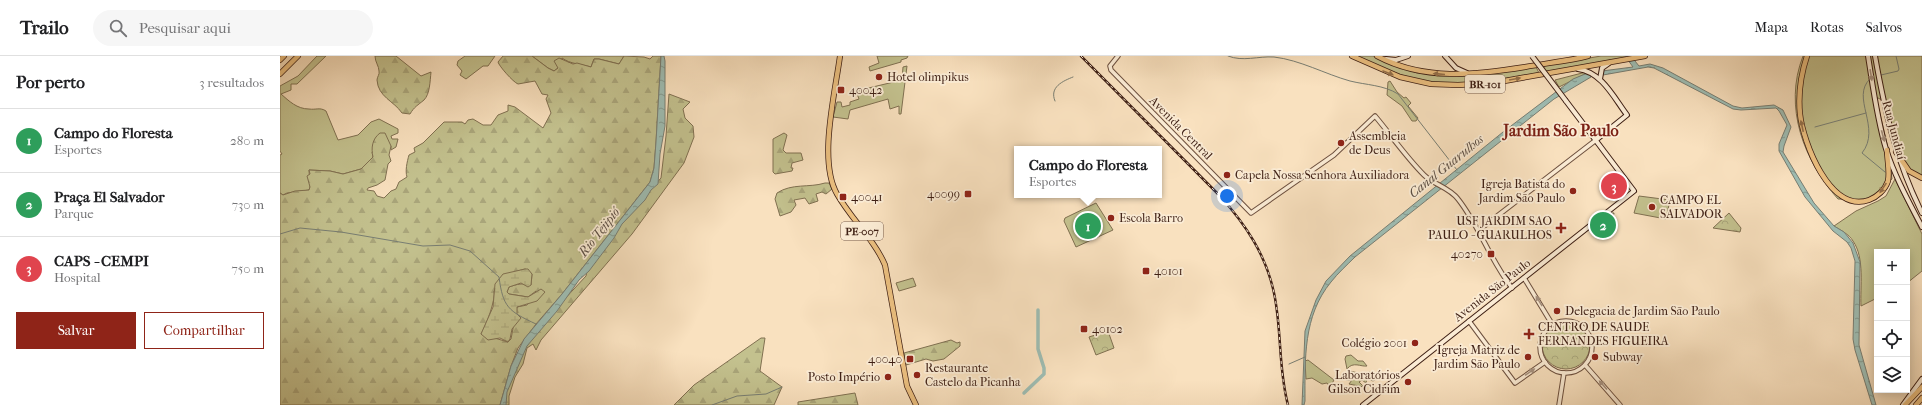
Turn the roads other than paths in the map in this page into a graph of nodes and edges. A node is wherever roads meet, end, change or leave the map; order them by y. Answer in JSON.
{"nodes":[{"id":1,"x":284,"y":56,"type":"edge"},
{"id":2,"x":298,"y":56,"type":"edge"},
{"id":3,"x":840,"y":56,"type":"edge"},
{"id":4,"x":1118,"y":56,"type":"edge"},
{"id":5,"x":1352,"y":56,"type":"edge"},
{"id":6,"x":1377,"y":56,"type":"edge"},
{"id":7,"x":1408,"y":56,"type":"edge"},
{"id":8,"x":1445,"y":56,"type":"edge"},
{"id":9,"x":1532,"y":56,"type":"edge"},
{"id":10,"x":1588,"y":56,"type":"edge"},
{"id":11,"x":1645,"y":56,"type":"edge"},
{"id":12,"x":1807,"y":56,"type":"edge"},
{"id":13,"x":1868,"y":56,"type":"edge"},
{"id":14,"x":1875,"y":56,"type":"edge"},
{"id":15,"x":280,"y":60,"type":"edge"},
{"id":16,"x":1609,"y":63,"type":"junction"},
{"id":17,"x":1578,"y":69,"type":"junction"},
{"id":18,"x":280,"y":74,"type":"edge"},
{"id":19,"x":1474,"y":74,"type":"junction"},
{"id":20,"x":1598,"y":76,"type":"junction"},
{"id":21,"x":1596,"y":140,"type":"junction"},
{"id":22,"x":1887,"y":150,"type":"junction"},
{"id":23,"x":1896,"y":152,"type":"junction"},
{"id":24,"x":1922,"y":178,"type":"edge"},
{"id":25,"x":1922,"y":212,"type":"edge"},
{"id":26,"x":1922,"y":227,"type":"edge"},
{"id":27,"x":1479,"y":230,"type":"junction"},
{"id":28,"x":1524,"y":278,"type":"junction"},
{"id":29,"x":1512,"y":288,"type":"junction"},
{"id":30,"x":1469,"y":321,"type":"junction"},
{"id":31,"x":1552,"y":324,"type":"junction"},
{"id":32,"x":1545,"y":362,"type":"junction"},
{"id":33,"x":1585,"y":366,"type":"junction"},
{"id":34,"x":1564,"y":373,"type":"junction"},
{"id":35,"x":1922,"y":379,"type":"edge"},
{"id":36,"x":1922,"y":387,"type":"edge"},
{"id":37,"x":1922,"y":398,"type":"edge"},
{"id":38,"x":916,"y":405,"type":"edge"},
{"id":39,"x":1363,"y":405,"type":"edge"},
{"id":40,"x":1559,"y":405,"type":"edge"},
{"id":41,"x":1620,"y":405,"type":"edge"},
{"id":42,"x":1904,"y":405,"type":"edge"},
{"id":43,"x":1916,"y":405,"type":"edge"}],
"edges":[{"from":1,"to":15,"type":"main road"},
{"from":2,"to":18,"type":"main road"},
{"from":3,"to":38,"type":"main road","number":"PE-007"},
{"from":4,"to":27,"type":"street","name":"Avenida Central"},
{"from":5,"to":17,"type":"main road","number":"BR-101","one_way":true},
{"from":6,"to":7,"type":"main road"},
{"from":19,"to":6,"type":"main road","number":"BR-101","one_way":true},
{"from":8,"to":19,"type":"main road"},
{"from":9,"to":21,"type":"main road","bridge":true},
{"from":10,"to":19,"type":"main road","number":"BR-101"},
{"from":11,"to":16,"type":"main road","number":"BR-101"},
{"from":22,"to":12,"type":"main road","one_way":true},
{"from":13,"to":22,"type":"main road","name":"Rua Jundiaí","one_way":true},
{"from":14,"to":23,"type":"main road","name":"Rua Jundiaí"},
{"from":16,"to":17,"type":"main road","number":"BR-101"},
{"from":16,"to":20,"type":"main road"},
{"from":17,"to":20,"type":"main road"},
{"from":20,"to":21,"type":"main road"},
{"from":21,"to":27,"type":"street"},
{"from":21,"to":28,"type":"main road","name":"Avenida São Paulo"},
{"from":22,"to":26,"type":"main road","name":"Rua Jundiaí"},
{"from":23,"to":24,"type":"main road"},
{"from":23,"to":25,"type":"main road","name":"Rua Jundiaí"},
{"from":27,"to":29,"type":"street"},
{"from":28,"to":29,"type":"main road","name":"Avenida São Paulo"},
{"from":31,"to":28,"type":"street","one_way":true},
{"from":29,"to":30,"type":"main road","name":"Avenida São Paulo"},
{"from":30,"to":32,"type":"street","one_way":true},
{"from":30,"to":39,"type":"main road","name":"Avenida São Paulo"},
{"from":31,"to":32,"type":"street"},
{"from":31,"to":33,"type":"street"},
{"from":32,"to":34,"type":"street"},
{"from":33,"to":34,"type":"street"},
{"from":41,"to":33,"type":"street","one_way":true},
{"from":34,"to":40,"type":"street"},
{"from":35,"to":42,"type":"main road"},
{"from":36,"to":42,"type":"main road"},
{"from":37,"to":43,"type":"main road"}]}
